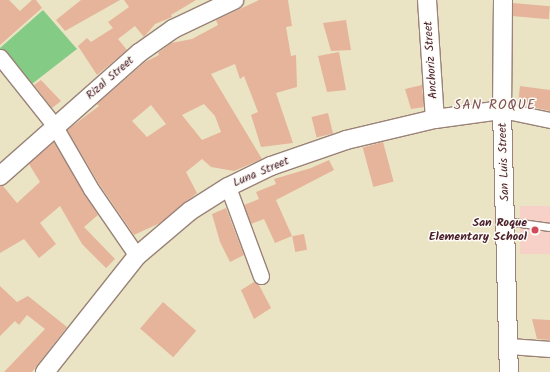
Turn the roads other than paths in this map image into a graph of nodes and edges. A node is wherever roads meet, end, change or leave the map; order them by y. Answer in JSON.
{"nodes":[{"id":1,"x":234,"y":0,"type":"edge"},
{"id":2,"x":427,"y":0,"type":"edge"},
{"id":3,"x":503,"y":0,"type":"edge"},
{"id":4,"x":0,"y":57,"type":"edge"},
{"id":5,"x":502,"y":110,"type":"junction"},
{"id":6,"x":435,"y":119,"type":"junction"},
{"id":7,"x":550,"y":120,"type":"edge"},
{"id":8,"x":54,"y":125,"type":"junction"},
{"id":9,"x":0,"y":176,"type":"edge"},
{"id":10,"x":228,"y":186,"type":"junction"},
{"id":11,"x":506,"y":221,"type":"junction"},
{"id":12,"x":550,"y":227,"type":"edge"},
{"id":13,"x":137,"y":256,"type":"junction"},
{"id":14,"x":261,"y":276,"type":"dead end"},
{"id":15,"x":509,"y":346,"type":"junction"},
{"id":16,"x":550,"y":349,"type":"edge"},
{"id":17,"x":45,"y":372,"type":"edge"},
{"id":18,"x":509,"y":372,"type":"edge"}],
"edges":[{"from":1,"to":8,"type":"street","name":"Rizal Street"},
{"from":2,"to":6,"type":"street","name":"Anchoriz Street"},
{"from":3,"to":5,"type":"street","name":"San Luis Street"},
{"from":4,"to":8,"type":"street"},
{"from":5,"to":6,"type":"street","name":"Luna Street"},
{"from":5,"to":7,"type":"street","name":"Luna Street"},
{"from":5,"to":11,"type":"street","name":"San Luis Street"},
{"from":6,"to":10,"type":"street","name":"Luna Street"},
{"from":8,"to":9,"type":"street","name":"Rizal Street"},
{"from":8,"to":13,"type":"street"},
{"from":10,"to":13,"type":"street","name":"Luna Street"},
{"from":10,"to":14,"type":"street"},
{"from":11,"to":12,"type":"lane"},
{"from":11,"to":15,"type":"street","name":"San Luis Street"},
{"from":13,"to":17,"type":"street","name":"Luna Street"},
{"from":15,"to":16,"type":"street"},
{"from":15,"to":18,"type":"street","name":"San Luis Street"}]}
